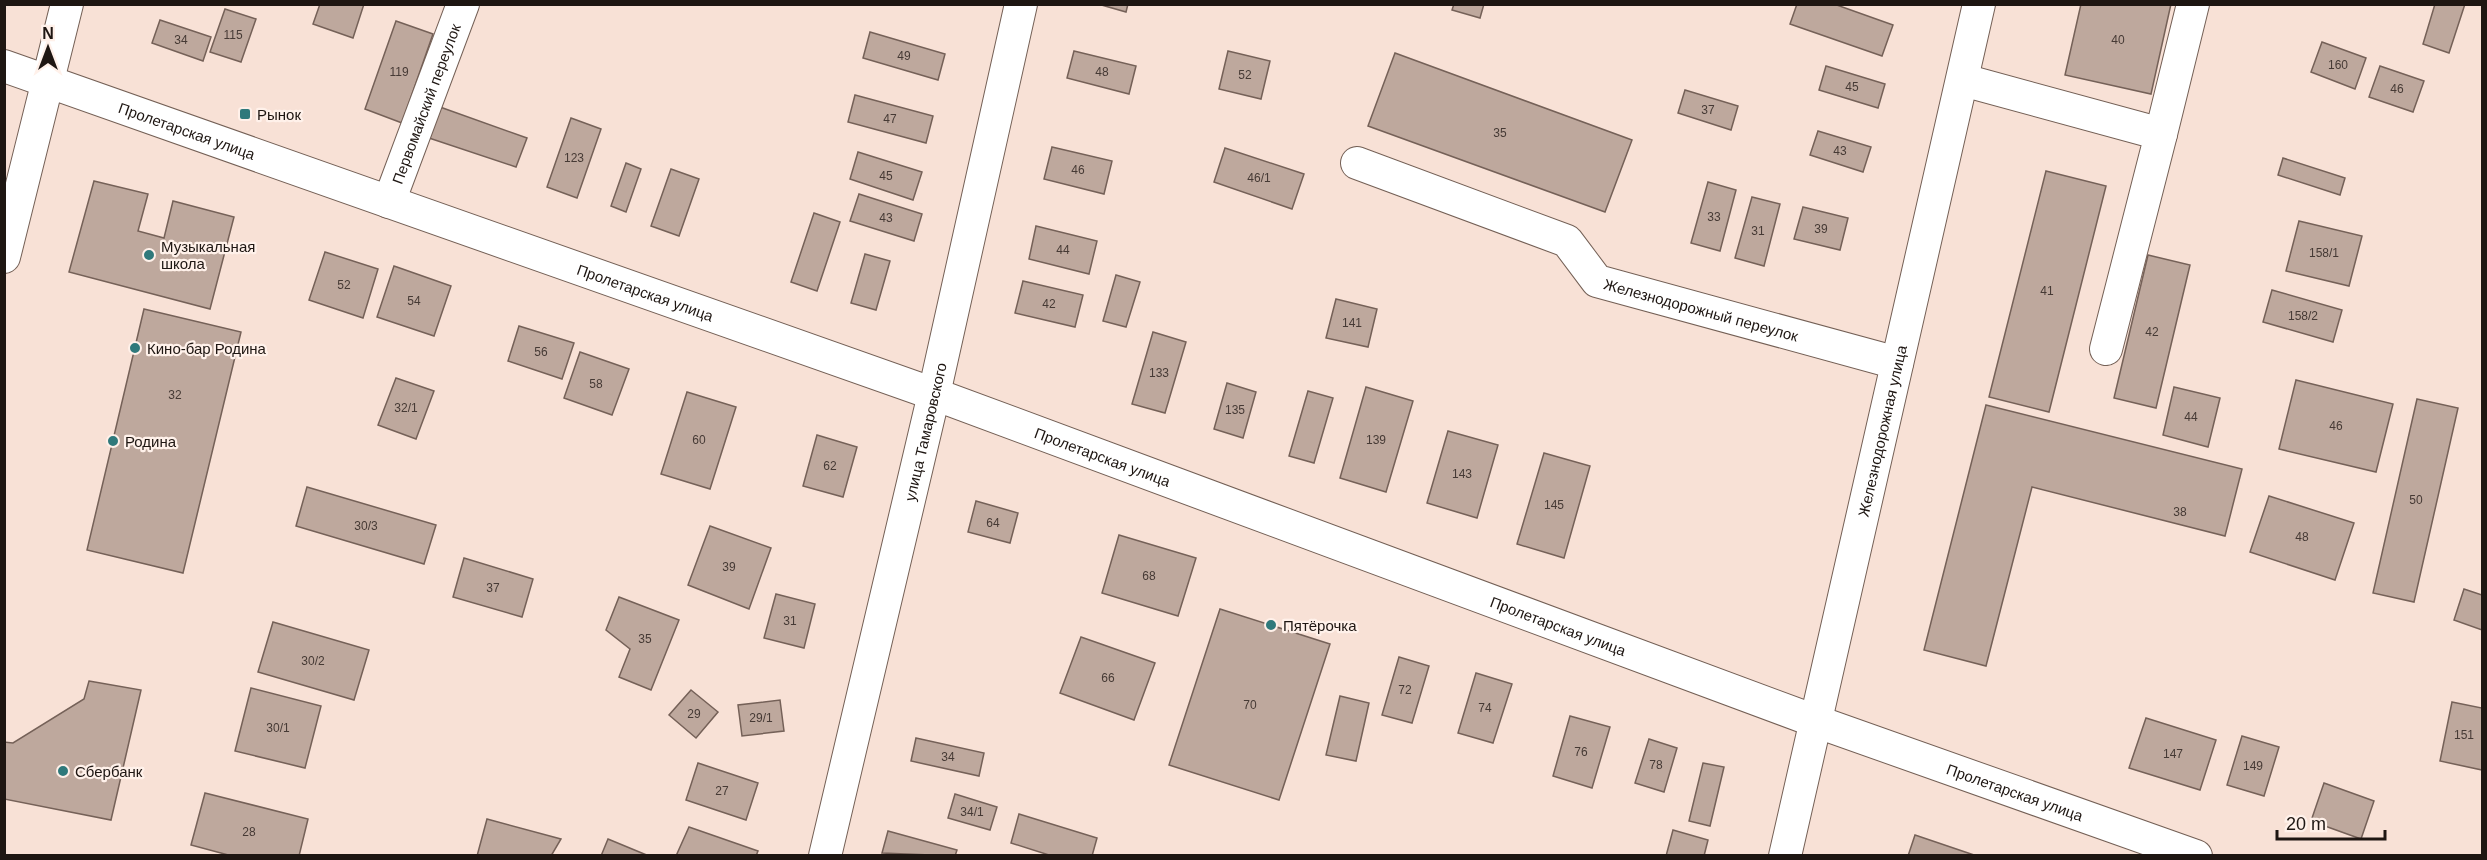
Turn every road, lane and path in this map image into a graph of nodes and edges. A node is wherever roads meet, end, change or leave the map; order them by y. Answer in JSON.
{"nodes":[{"id":1,"x":67,"y":4,"type":"edge"},
{"id":2,"x":463,"y":4,"type":"edge"},
{"id":3,"x":1021,"y":4,"type":"edge"},
{"id":4,"x":1980,"y":4,"type":"edge"},
{"id":5,"x":2193,"y":4,"type":"edge"},
{"id":6,"x":4,"y":66,"type":"edge"},
{"id":7,"x":1963,"y":80,"type":"junction"},
{"id":8,"x":46,"y":81,"type":"junction"},
{"id":9,"x":2162,"y":134,"type":"junction"},
{"id":10,"x":1357,"y":163,"type":"dead end"},
{"id":11,"x":390,"y":202,"type":"junction"},
{"id":12,"x":4,"y":257,"type":"edge"},
{"id":13,"x":2106,"y":349,"type":"dead end"},
{"id":14,"x":1897,"y":363,"type":"junction"},
{"id":15,"x":934,"y":394,"type":"junction"},
{"id":16,"x":1815,"y":721,"type":"junction"},
{"id":17,"x":825,"y":855,"type":"edge"},
{"id":18,"x":1785,"y":855,"type":"edge"},
{"id":19,"x":2196,"y":855,"type":"edge"}],
"edges":[{"from":1,"to":8,"type":"street"},
{"from":2,"to":11,"type":"street","name":"Первомайский переулок"},
{"from":3,"to":15,"type":"street","name":"улица Тамаровского"},
{"from":4,"to":7,"type":"street","name":"Железнодорожная улица"},
{"from":5,"to":9,"type":"street"},
{"from":6,"to":8,"type":"street","name":"Пролетарская улица"},
{"from":7,"to":9,"type":"street"},
{"from":7,"to":14,"type":"street","name":"Железнодорожная улица"},
{"from":8,"to":11,"type":"street","name":"Пролетарская улица"},
{"from":8,"to":12,"type":"street"},
{"from":9,"to":13,"type":"street"},
{"from":10,"to":14,"type":"street","name":"Железнодорожный переулок"},
{"from":11,"to":15,"type":"street","name":"Пролетарская улица"},
{"from":14,"to":16,"type":"street","name":"Железнодорожная улица"},
{"from":15,"to":16,"type":"street","name":"Пролетарская улица"},
{"from":15,"to":17,"type":"street","name":"улица Тамаровского"},
{"from":16,"to":18,"type":"street","name":"Железнодорожная улица"},
{"from":16,"to":19,"type":"street","name":"Пролетарская улица"}]}
